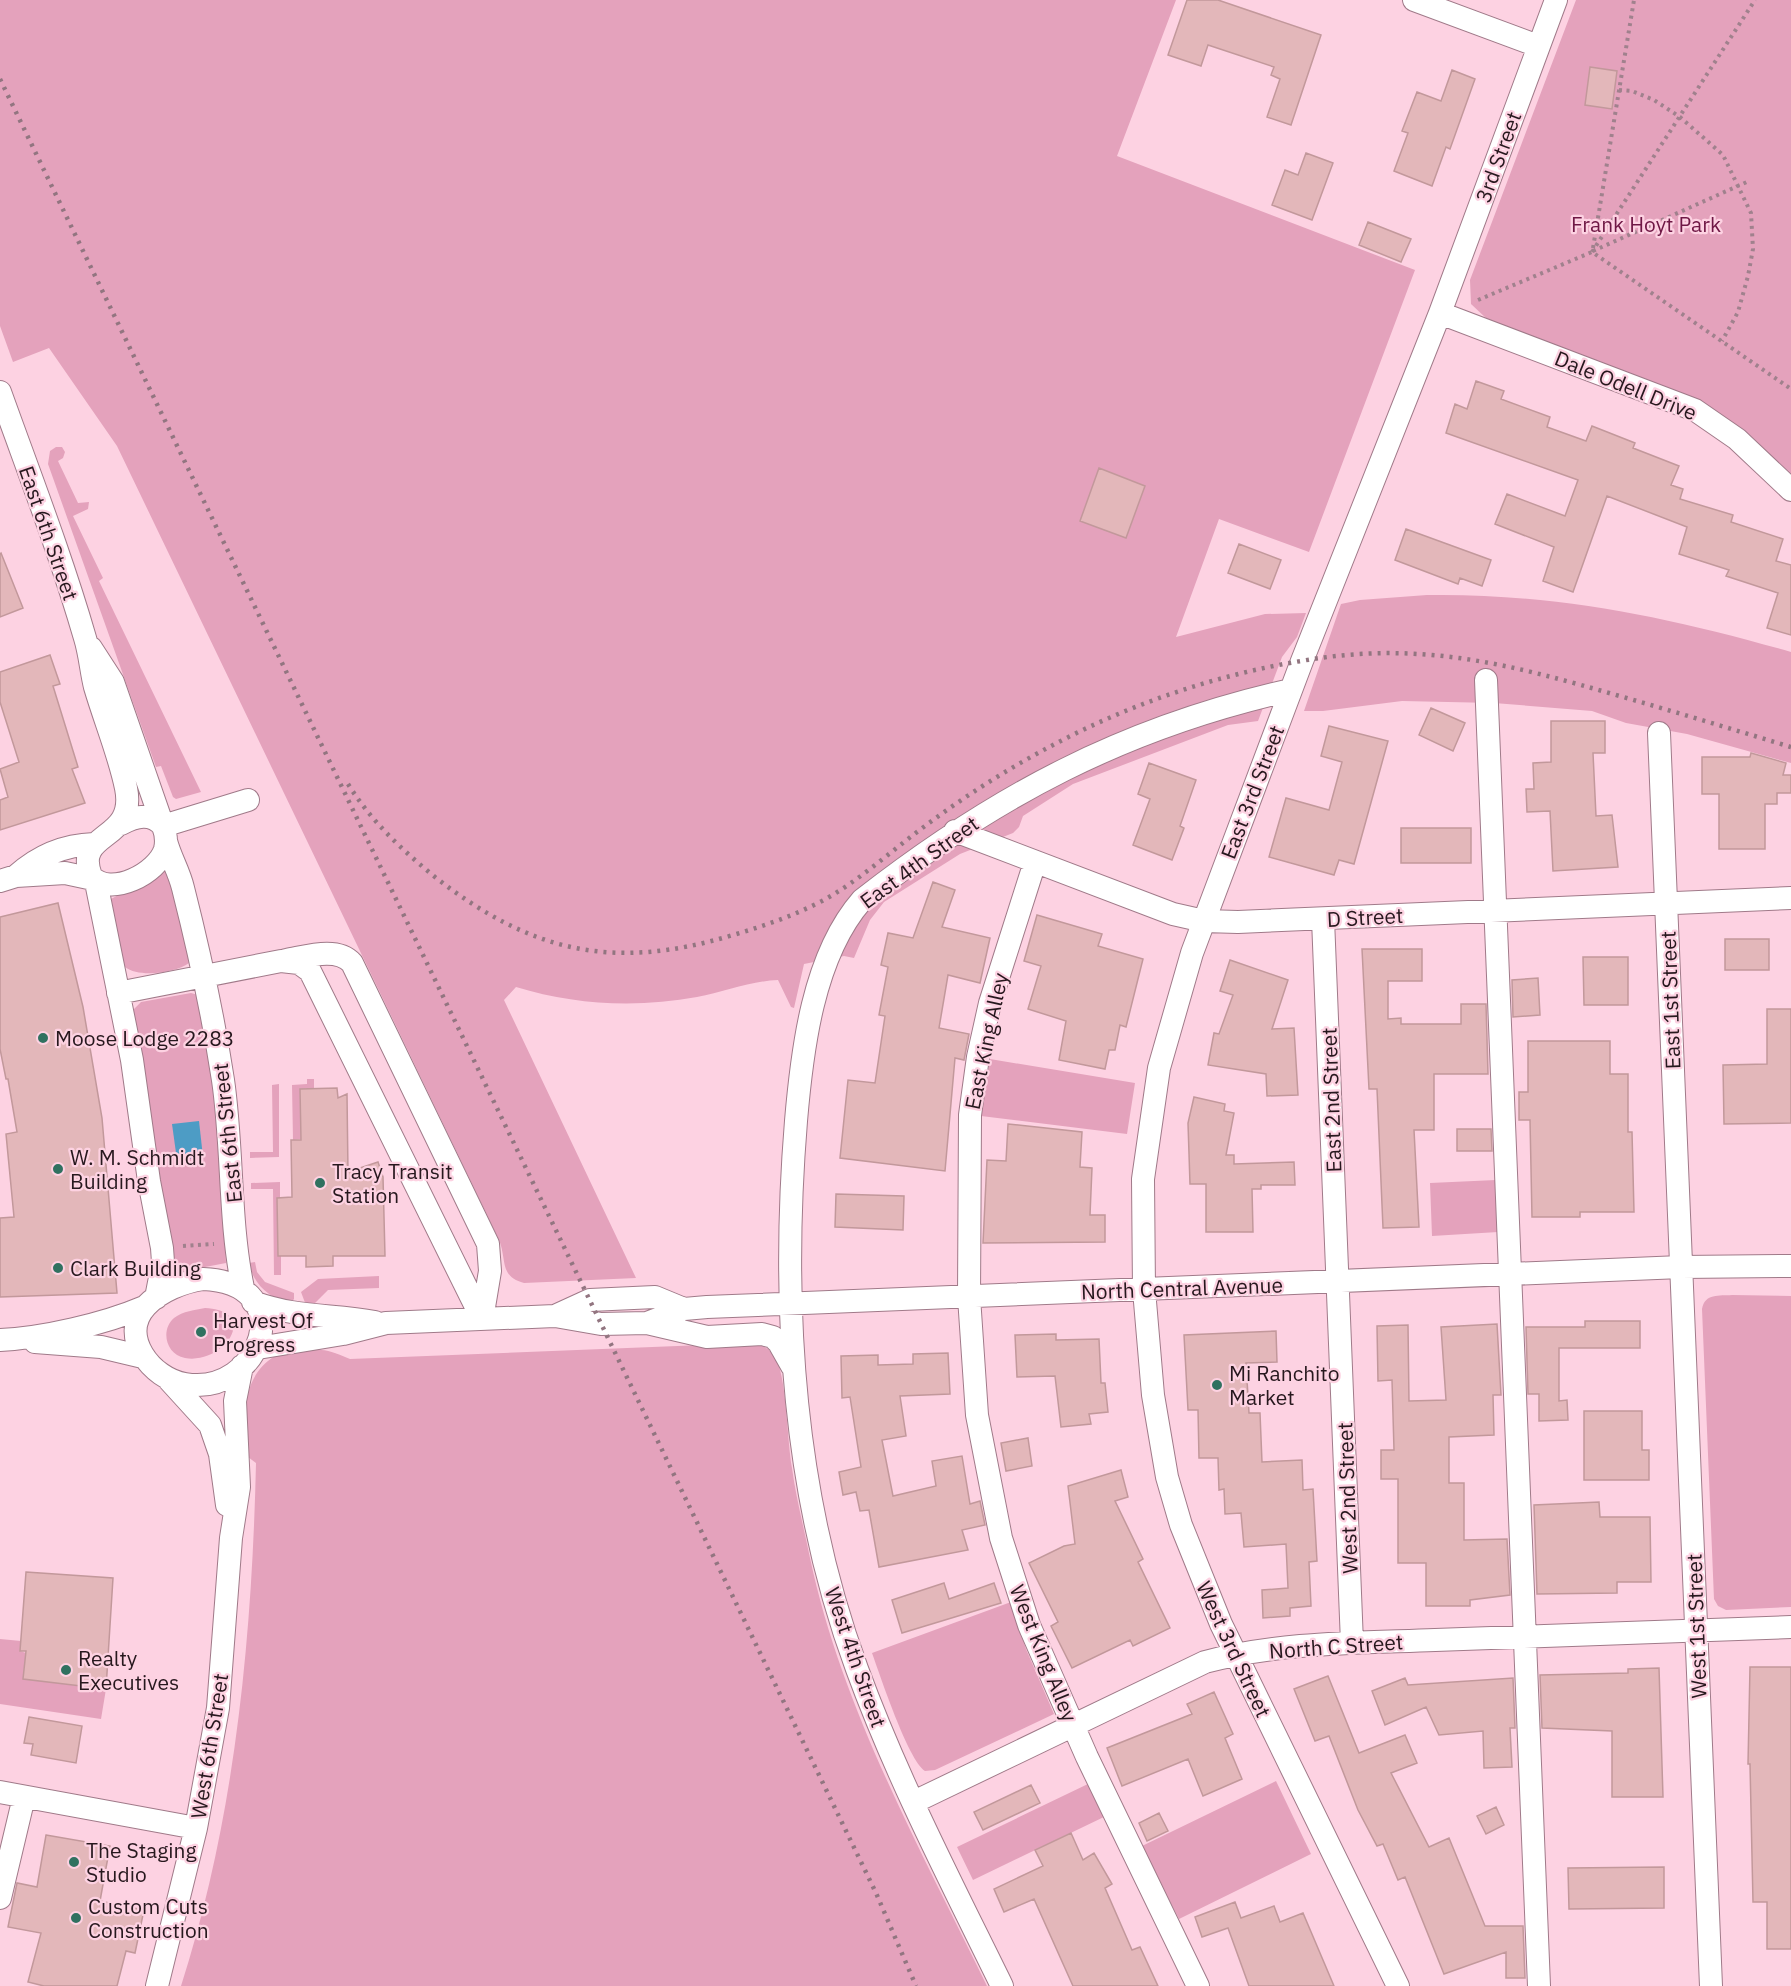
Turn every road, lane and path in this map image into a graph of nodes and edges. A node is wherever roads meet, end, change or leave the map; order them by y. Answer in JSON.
{"nodes":[{"id":1,"x":1414,"y":0,"type":"edge"},
{"id":2,"x":1556,"y":0,"type":"edge"},
{"id":3,"x":1634,"y":0,"type":"edge"},
{"id":4,"x":1755,"y":0,"type":"edge"},
{"id":5,"x":1538,"y":46,"type":"junction"},
{"id":6,"x":1619,"y":90,"type":"junction"},
{"id":7,"x":1680,"y":117,"type":"junction"},
{"id":8,"x":1749,"y":181,"type":"dead end"},
{"id":9,"x":1738,"y":186,"type":"junction"},
{"id":10,"x":1593,"y":252,"type":"junction"},
{"id":11,"x":1478,"y":300,"type":"dead end"},
{"id":12,"x":1440,"y":313,"type":"junction"},
{"id":13,"x":1722,"y":341,"type":"junction"},
{"id":14,"x":1791,"y":389,"type":"edge"},
{"id":15,"x":0,"y":392,"type":"edge"},
{"id":16,"x":9,"y":446,"type":"edge"},
{"id":17,"x":1791,"y":490,"type":"edge"},
{"id":18,"x":85,"y":640,"type":"junction"},
{"id":19,"x":1486,"y":680,"type":"dead end"},
{"id":20,"x":1292,"y":690,"type":"junction"},
{"id":21,"x":1659,"y":733,"type":"dead end"},
{"id":22,"x":248,"y":800,"type":"dead end"},
{"id":23,"x":121,"y":824,"type":"junction"},
{"id":24,"x":955,"y":831,"type":"junction"},
{"id":25,"x":165,"y":833,"type":"junction"},
{"id":26,"x":94,"y":844,"type":"junction"},
{"id":27,"x":1035,"y":862,"type":"junction"},
{"id":28,"x":8,"y":878,"type":"edge"},
{"id":29,"x":95,"y":880,"type":"junction"},
{"id":30,"x":1791,"y":898,"type":"edge"},
{"id":31,"x":1666,"y":904,"type":"junction"},
{"id":32,"x":1493,"y":911,"type":"junction"},
{"id":33,"x":1323,"y":919,"type":"junction"},
{"id":34,"x":1204,"y":921,"type":"junction"},
{"id":35,"x":281,"y":961,"type":"junction"},
{"id":36,"x":203,"y":976,"type":"junction"},
{"id":37,"x":118,"y":993,"type":"junction"},
{"id":38,"x":225,"y":1243,"type":"dead end"},
{"id":39,"x":181,"y":1246,"type":"dead end"},
{"id":40,"x":1791,"y":1266,"type":"edge"},
{"id":41,"x":1680,"y":1267,"type":"junction"},
{"id":42,"x":1510,"y":1274,"type":"junction"},
{"id":43,"x":1339,"y":1281,"type":"junction"},
{"id":44,"x":1144,"y":1290,"type":"junction"},
{"id":45,"x":248,"y":1295,"type":"junction"},
{"id":46,"x":969,"y":1297,"type":"junction"},
{"id":47,"x":150,"y":1303,"type":"junction"},
{"id":48,"x":791,"y":1304,"type":"junction"},
{"id":49,"x":684,"y":1309,"type":"junction"},
{"id":50,"x":555,"y":1316,"type":"junction"},
{"id":51,"x":482,"y":1319,"type":"junction"},
{"id":52,"x":386,"y":1323,"type":"junction"},
{"id":53,"x":647,"y":1323,"type":"junction"},
{"id":54,"x":9,"y":1340,"type":"edge"},
{"id":55,"x":258,"y":1348,"type":"junction"},
{"id":56,"x":143,"y":1357,"type":"junction"},
{"id":57,"x":242,"y":1366,"type":"junction"},
{"id":58,"x":794,"y":1371,"type":"junction"},
{"id":59,"x":169,"y":1380,"type":"junction"},
{"id":60,"x":231,"y":1538,"type":"junction"},
{"id":61,"x":1791,"y":1627,"type":"edge"},
{"id":62,"x":1696,"y":1631,"type":"junction"},
{"id":63,"x":1524,"y":1636,"type":"junction"},
{"id":64,"x":1352,"y":1643,"type":"junction"},
{"id":65,"x":1235,"y":1654,"type":"junction"},
{"id":66,"x":1073,"y":1725,"type":"junction"},
{"id":67,"x":0,"y":1792,"type":"edge"},
{"id":68,"x":24,"y":1797,"type":"junction"},
{"id":69,"x":914,"y":1802,"type":"junction"},
{"id":70,"x":196,"y":1828,"type":"junction"},
{"id":71,"x":0,"y":1898,"type":"edge"},
{"id":72,"x":157,"y":1986,"type":"edge"},
{"id":73,"x":1002,"y":1986,"type":"edge"},
{"id":74,"x":1198,"y":1986,"type":"edge"},
{"id":75,"x":1398,"y":1986,"type":"edge"},
{"id":76,"x":1539,"y":1986,"type":"edge"},
{"id":77,"x":1711,"y":1986,"type":"edge"}],
"edges":[{"from":1,"to":5,"type":"street"},
{"from":2,"to":5,"type":"street","name":"3rd Street"},
{"from":3,"to":6,"type":"path"},
{"from":4,"to":7,"type":"path"},
{"from":5,"to":12,"type":"street","name":"3rd Street"},
{"from":6,"to":7,"type":"path"},
{"from":6,"to":10,"type":"path"},
{"from":7,"to":9,"type":"path"},
{"from":7,"to":10,"type":"path"},
{"from":8,"to":9,"type":"path"},
{"from":9,"to":10,"type":"path"},
{"from":9,"to":13,"type":"path"},
{"from":10,"to":11,"type":"path"},
{"from":10,"to":13,"type":"path"},
{"from":12,"to":17,"type":"street","name":"Dale Odell Drive"},
{"from":12,"to":20,"type":"street","name":"East 3rd Street"},
{"from":13,"to":14,"type":"path"},
{"from":15,"to":16,"type":"street","name":"East 6th Street"},
{"from":16,"to":18,"type":"street","name":"East 6th Street"},
{"from":18,"to":23,"type":"street","name":"East 6th Street"},
{"from":18,"to":25,"type":"street","name":"East 6th Street"},
{"from":19,"to":32,"type":"street"},
{"from":20,"to":24,"type":"street","name":"East 4th Street"},
{"from":20,"to":34,"type":"street","name":"East 3rd Street"},
{"from":21,"to":31,"type":"street","name":"East 1st Street"},
{"from":22,"to":25,"type":"street"},
{"from":23,"to":25,"type":"street"},
{"from":23,"to":26,"type":"street"},
{"from":24,"to":27,"type":"street","name":"D Street"},
{"from":24,"to":48,"type":"street","name":"East 4th Street"},
{"from":25,"to":29,"type":"street"},
{"from":25,"to":36,"type":"street","name":"East 6th Street"},
{"from":26,"to":28,"type":"street"},
{"from":26,"to":29,"type":"street"},
{"from":27,"to":34,"type":"street","name":"D Street"},
{"from":27,"to":46,"type":"street","name":"East King Alley"},
{"from":28,"to":29,"type":"street"},
{"from":29,"to":37,"type":"street"},
{"from":30,"to":31,"type":"street","name":"D Street"},
{"from":31,"to":32,"type":"street","name":"D Street"},
{"from":31,"to":41,"type":"street","name":"East 1st Street"},
{"from":32,"to":33,"type":"street","name":"D Street"},
{"from":32,"to":42,"type":"street"},
{"from":33,"to":34,"type":"street","name":"D Street"},
{"from":33,"to":43,"type":"street","name":"East 2nd Street"},
{"from":34,"to":44,"type":"street","name":"East 3rd Street"},
{"from":35,"to":36,"type":"street"},
{"from":35,"to":51,"type":"street"},
{"from":35,"to":51,"type":"street"},
{"from":36,"to":37,"type":"street"},
{"from":36,"to":45,"type":"street","name":"East 6th Street"},
{"from":37,"to":47,"type":"street"},
{"from":38,"to":39,"type":"path"},
{"from":40,"to":41,"type":"street","name":"North Central Avenue"},
{"from":41,"to":42,"type":"street","name":"North Central Avenue"},
{"from":41,"to":62,"type":"street","name":"West 1st Street"},
{"from":42,"to":43,"type":"street","name":"North Central Avenue"},
{"from":42,"to":63,"type":"street"},
{"from":43,"to":44,"type":"street","name":"North Central Avenue"},
{"from":43,"to":64,"type":"street","name":"West 2nd Street"},
{"from":44,"to":46,"type":"street","name":"North Central Avenue"},
{"from":44,"to":65,"type":"street","name":"West 3rd Street"},
{"from":45,"to":47,"type":"street"},
{"from":45,"to":52,"type":"street","name":"North Central Avenue"},
{"from":45,"to":55,"type":"street"},
{"from":46,"to":48,"type":"street","name":"North Central Avenue"},
{"from":46,"to":66,"type":"street","name":"West King Alley"},
{"from":47,"to":54,"type":"street"},
{"from":47,"to":56,"type":"street"},
{"from":48,"to":49,"type":"street","name":"North Central Avenue"},
{"from":48,"to":58,"type":"street","name":"West 4th Street"},
{"from":49,"to":50,"type":"street","name":"North Central Avenue"},
{"from":49,"to":53,"type":"street","name":"North Central Avenue"},
{"from":50,"to":51,"type":"street","name":"North Central Avenue"},
{"from":50,"to":53,"type":"street","name":"North Central Avenue"},
{"from":51,"to":52,"type":"street","name":"North Central Avenue"},
{"from":52,"to":55,"type":"street","name":"North Central Avenue"},
{"from":53,"to":58,"type":"street"},
{"from":54,"to":56,"type":"street"},
{"from":55,"to":57,"type":"street"},
{"from":56,"to":59,"type":"street"},
{"from":57,"to":59,"type":"street"},
{"from":57,"to":60,"type":"street","name":"West 6th Street"},
{"from":58,"to":69,"type":"street","name":"West 4th Street"},
{"from":59,"to":60,"type":"street","name":"West 6th Street"},
{"from":60,"to":70,"type":"street","name":"West 6th Street"},
{"from":61,"to":62,"type":"street","name":"North C Street"},
{"from":62,"to":63,"type":"street","name":"North C Street"},
{"from":62,"to":77,"type":"street","name":"West 1st Street"},
{"from":63,"to":64,"type":"street","name":"North C Street"},
{"from":63,"to":76,"type":"street"},
{"from":64,"to":65,"type":"street","name":"North C Street"},
{"from":65,"to":66,"type":"street","name":"North C Street"},
{"from":65,"to":75,"type":"street","name":"West 3rd Street"},
{"from":66,"to":69,"type":"street","name":"North C Street"},
{"from":66,"to":74,"type":"street","name":"West King Alley"},
{"from":67,"to":68,"type":"street"},
{"from":68,"to":70,"type":"street"},
{"from":68,"to":71,"type":"street"},
{"from":69,"to":73,"type":"street","name":"West 4th Street"},
{"from":70,"to":72,"type":"street","name":"West 6th Street"}]}
